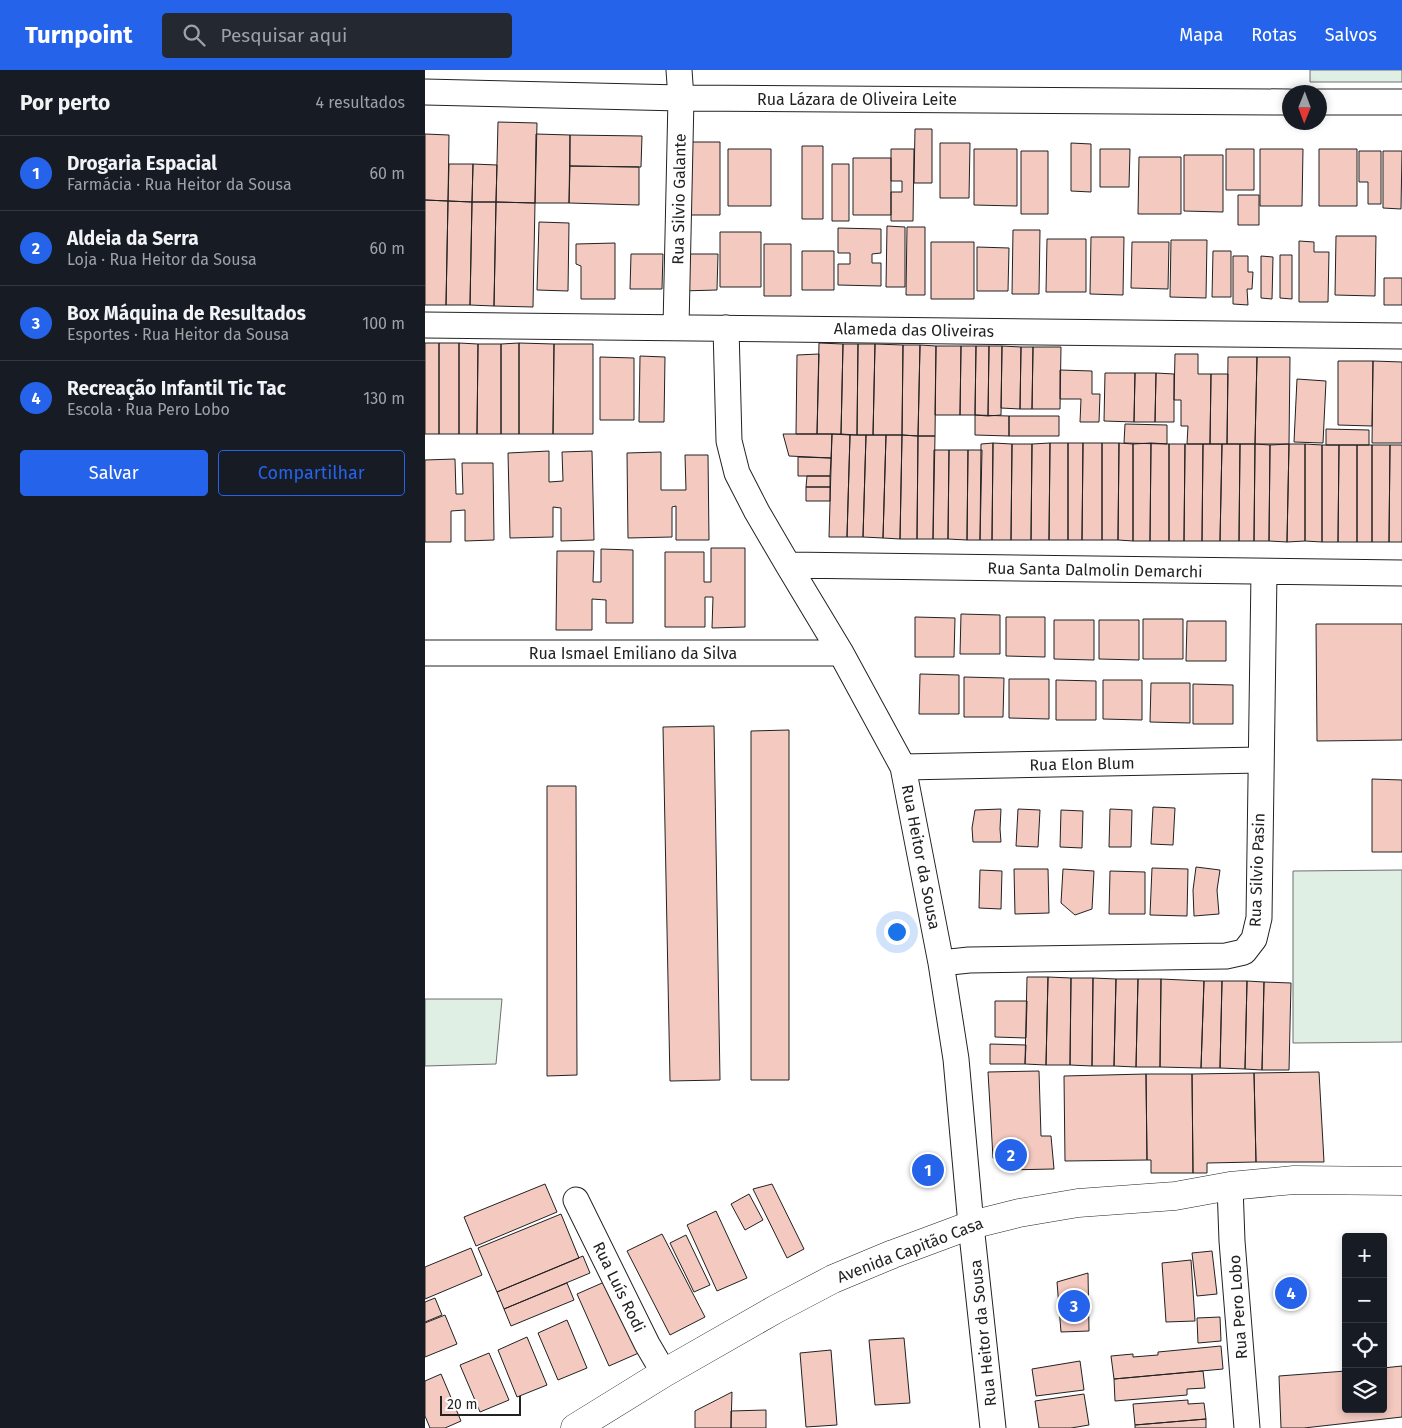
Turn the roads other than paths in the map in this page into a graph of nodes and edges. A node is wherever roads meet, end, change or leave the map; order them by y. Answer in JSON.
{"nodes":[{"id":1,"x":679,"y":70,"type":"edge"},
{"id":2,"x":425,"y":92,"type":"edge"},
{"id":3,"x":681,"y":98,"type":"junction"},
{"id":4,"x":1282,"y":102,"type":"edge"},
{"id":5,"x":1327,"y":102,"type":"edge"},
{"id":6,"x":1402,"y":102,"type":"edge"},
{"id":7,"x":425,"y":325,"type":"edge"},
{"id":8,"x":676,"y":327,"type":"junction"},
{"id":9,"x":726,"y":328,"type":"junction"},
{"id":10,"x":1402,"y":336,"type":"edge"},
{"id":11,"x":787,"y":565,"type":"junction"},
{"id":12,"x":1264,"y":572,"type":"junction"},
{"id":13,"x":1402,"y":573,"type":"edge"},
{"id":14,"x":425,"y":653,"type":"edge"},
{"id":15,"x":841,"y":654,"type":"junction"},
{"id":16,"x":1260,"y":760,"type":"junction"},
{"id":17,"x":903,"y":767,"type":"junction"},
{"id":18,"x":941,"y":963,"type":"junction"},
{"id":19,"x":1402,"y":1180,"type":"edge"},
{"id":20,"x":1230,"y":1186,"type":"junction"},
{"id":21,"x":1402,"y":1187,"type":"edge"},
{"id":22,"x":576,"y":1200,"type":"dead end"},
{"id":23,"x":971,"y":1225,"type":"junction"},
{"id":24,"x":665,"y":1373,"type":"junction"},
{"id":25,"x":575,"y":1428,"type":"edge"},
{"id":26,"x":993,"y":1428,"type":"edge"},
{"id":27,"x":1247,"y":1428,"type":"edge"}],
"edges":[{"from":1,"to":3,"type":"street","name":"Rua Silvio Galante"},
{"from":2,"to":3,"type":"street","name":"Rua Lázara de Oliveira Leite"},
{"from":3,"to":4,"type":"street","name":"Rua Lázara de Oliveira Leite"},
{"from":3,"to":8,"type":"street","name":"Rua Silvio Galante"},
{"from":5,"to":6,"type":"street"},
{"from":7,"to":8,"type":"street","name":"Alameda das Oliveiras"},
{"from":8,"to":9,"type":"street","name":"Alameda das Oliveiras"},
{"from":9,"to":10,"type":"street","name":"Alameda das Oliveiras"},
{"from":9,"to":11,"type":"street","name":"Rua Heitor da Sousa"},
{"from":11,"to":12,"type":"street","name":"Rua Santa Dalmolin Demarchi"},
{"from":11,"to":15,"type":"street","name":"Rua Heitor da Sousa"},
{"from":12,"to":13,"type":"street","name":"Rua Santa Dalmolin Demarchi"},
{"from":12,"to":16,"type":"street","name":"Rua Silvio Pasin"},
{"from":14,"to":15,"type":"street","name":"Rua Ismael Emiliano da Silva"},
{"from":15,"to":17,"type":"street","name":"Rua Heitor da Sousa"},
{"from":16,"to":17,"type":"street","name":"Rua Elon Blum"},
{"from":16,"to":18,"type":"street","name":"Rua Silvio Pasin"},
{"from":17,"to":18,"type":"street","name":"Rua Heitor da Sousa"},
{"from":18,"to":23,"type":"street","name":"Rua Heitor da Sousa"},
{"from":19,"to":20,"type":"main road","name":"Avenida Capitão Casa"},
{"from":20,"to":21,"type":"main road"},
{"from":20,"to":23,"type":"main road","name":"Avenida Capitão Casa"},
{"from":20,"to":27,"type":"street","name":"Rua Pero Lobo"},
{"from":22,"to":24,"type":"street","name":"Rua Luís Rodi"},
{"from":23,"to":24,"type":"main road","name":"Avenida Capitão Casa"},
{"from":23,"to":26,"type":"street","name":"Rua Heitor da Sousa"},
{"from":24,"to":25,"type":"main road","name":"Avenida Capitão Casa"}]}
